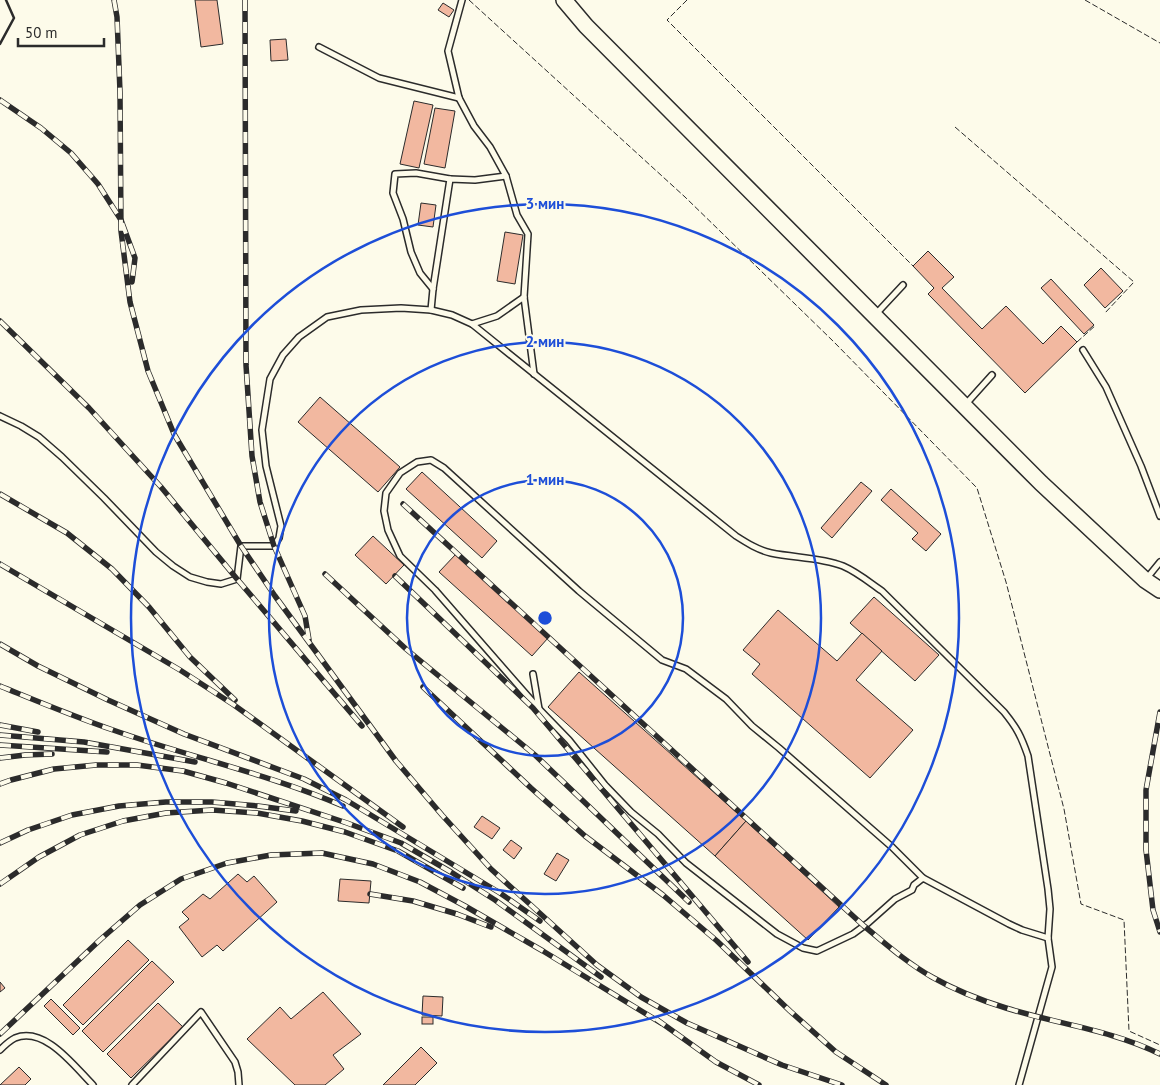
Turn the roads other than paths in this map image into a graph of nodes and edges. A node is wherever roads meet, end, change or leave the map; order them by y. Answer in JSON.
{"nodes":[{"id":1,"x":462,"y":0,"type":"edge"},
{"id":2,"x":564,"y":0,"type":"edge"},
{"id":3,"x":319,"y":47,"type":"dead end"},
{"id":4,"x":458,"y":98,"type":"junction"},
{"id":5,"x":506,"y":176,"type":"junction"},
{"id":6,"x":450,"y":179,"type":"junction"},
{"id":7,"x":903,"y":285,"type":"dead end"},
{"id":8,"x":433,"y":289,"type":"junction"},
{"id":9,"x":524,"y":297,"type":"junction"},
{"id":10,"x":431,"y":310,"type":"junction"},
{"id":11,"x":875,"y":316,"type":"junction"},
{"id":12,"x":472,"y":324,"type":"junction"},
{"id":13,"x":1082,"y":350,"type":"dead end"},
{"id":14,"x":534,"y":374,"type":"junction"},
{"id":15,"x":992,"y":375,"type":"dead end"},
{"id":16,"x":964,"y":406,"type":"junction"},
{"id":17,"x":0,"y":416,"type":"edge"},
{"id":18,"x":1160,"y":516,"type":"edge"},
{"id":19,"x":1160,"y":562,"type":"edge"},
{"id":20,"x":1145,"y":580,"type":"junction"},
{"id":21,"x":1160,"y":590,"type":"edge"},
{"id":22,"x":532,"y":674,"type":"dead end"},
{"id":23,"x":539,"y":709,"type":"junction"},
{"id":24,"x":924,"y":878,"type":"junction"},
{"id":25,"x":1048,"y":938,"type":"junction"},
{"id":26,"x":0,"y":1050,"type":"edge"},
{"id":27,"x":93,"y":1085,"type":"edge"},
{"id":28,"x":132,"y":1085,"type":"edge"},
{"id":29,"x":239,"y":1085,"type":"edge"},
{"id":30,"x":1019,"y":1085,"type":"edge"}],
"edges":[{"from":1,"to":4,"type":"lane"},
{"from":2,"to":11,"type":"main road"},
{"from":3,"to":4,"type":"lane"},
{"from":4,"to":5,"type":"lane"},
{"from":5,"to":6,"type":"lane"},
{"from":5,"to":9,"type":"lane"},
{"from":6,"to":8,"type":"lane"},
{"from":6,"to":8,"type":"lane"},
{"from":7,"to":11,"type":"lane"},
{"from":8,"to":10,"type":"lane"},
{"from":9,"to":12,"type":"lane"},
{"from":9,"to":14,"type":"lane"},
{"from":10,"to":12,"type":"lane"},
{"from":10,"to":17,"type":"lane"},
{"from":11,"to":16,"type":"main road"},
{"from":12,"to":14,"type":"lane"},
{"from":13,"to":18,"type":"lane"},
{"from":14,"to":25,"type":"lane"},
{"from":15,"to":16,"type":"lane"},
{"from":16,"to":20,"type":"main road"},
{"from":19,"to":20,"type":"lane"},
{"from":20,"to":21,"type":"main road"},
{"from":22,"to":23,"type":"lane"},
{"from":23,"to":24,"type":"lane"},
{"from":23,"to":24,"type":"lane"},
{"from":24,"to":25,"type":"lane"},
{"from":25,"to":30,"type":"lane"},
{"from":26,"to":27,"type":"lane"},
{"from":28,"to":29,"type":"lane"}]}
